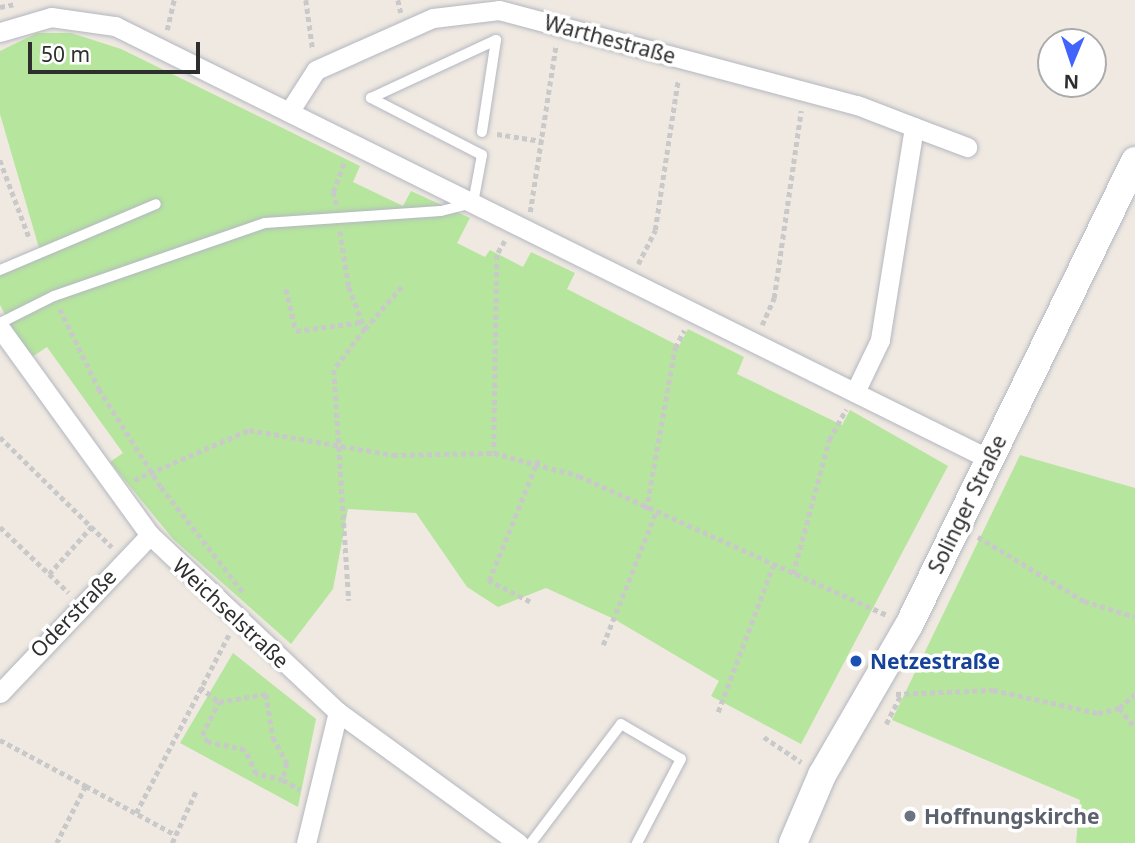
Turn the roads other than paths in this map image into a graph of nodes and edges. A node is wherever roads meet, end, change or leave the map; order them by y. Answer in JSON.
{"nodes":[{"id":1,"x":0,"y":33,"type":"edge"},
{"id":2,"x":289,"y":112,"type":"junction"},
{"id":3,"x":914,"y":127,"type":"junction"},
{"id":4,"x":482,"y":132,"type":"road end"},
{"id":5,"x":967,"y":147,"type":"dead end"},
{"id":6,"x":1135,"y":161,"type":"edge"},
{"id":7,"x":473,"y":203,"type":"junction"},
{"id":8,"x":156,"y":204,"type":"dead end"},
{"id":9,"x":0,"y":270,"type":"edge"},
{"id":10,"x":0,"y":323,"type":"edge"},
{"id":11,"x":0,"y":328,"type":"edge"},
{"id":12,"x":855,"y":392,"type":"junction"},
{"id":13,"x":989,"y":459,"type":"junction"},
{"id":14,"x":150,"y":536,"type":"junction"},
{"id":15,"x":0,"y":693,"type":"edge"},
{"id":16,"x":338,"y":712,"type":"junction"},
{"id":17,"x":306,"y":843,"type":"edge"},
{"id":18,"x":518,"y":843,"type":"edge"},
{"id":19,"x":531,"y":843,"type":"edge"},
{"id":20,"x":637,"y":843,"type":"edge"},
{"id":21,"x":793,"y":843,"type":"edge"}],
"edges":[{"from":1,"to":2,"type":"street"},
{"from":2,"to":3,"type":"street","name":"Warthestraße"},
{"from":2,"to":7,"type":"street"},
{"from":3,"to":5,"type":"street","name":"Warthestraße"},
{"from":3,"to":12,"type":"street"},
{"from":4,"to":7,"type":"lane"},
{"from":6,"to":13,"type":"main road","name":"Solinger Straße"},
{"from":7,"to":10,"type":"lane"},
{"from":7,"to":12,"type":"street"},
{"from":8,"to":9,"type":"lane"},
{"from":11,"to":14,"type":"street","name":"Weichselstraße"},
{"from":12,"to":13,"type":"street"},
{"from":13,"to":21,"type":"main road","name":"Solinger Straße"},
{"from":14,"to":15,"type":"street","name":"Oderstraße"},
{"from":14,"to":16,"type":"street","name":"Weichselstraße"},
{"from":16,"to":17,"type":"street"},
{"from":16,"to":18,"type":"street","name":"Weichselstraße"},
{"from":19,"to":20,"type":"lane"}]}
